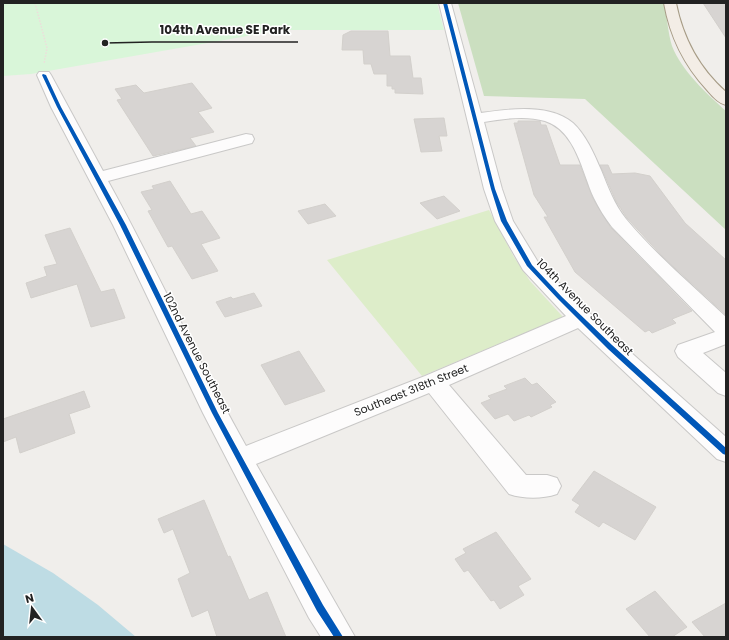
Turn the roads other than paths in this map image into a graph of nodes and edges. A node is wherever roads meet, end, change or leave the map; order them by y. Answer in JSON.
{"nodes":[{"id":1,"x":445,"y":3,"type":"edge"},
{"id":2,"x":670,"y":3,"type":"edge"},
{"id":3,"x":44,"y":75,"type":"road end"},
{"id":4,"x":726,"y":100,"type":"edge"},
{"id":5,"x":475,"y":118,"type":"junction"},
{"id":6,"x":246,"y":139,"type":"dead end"},
{"id":7,"x":97,"y":178,"type":"junction"},
{"id":8,"x":580,"y":319,"type":"junction"},
{"id":9,"x":726,"y":330,"type":"edge"},
{"id":10,"x":726,"y":336,"type":"edge"},
{"id":11,"x":433,"y":382,"type":"junction"},
{"id":12,"x":726,"y":387,"type":"edge"},
{"id":13,"x":726,"y":452,"type":"edge"},
{"id":14,"x":241,"y":459,"type":"junction"},
{"id":15,"x":547,"y":486,"type":"dead end"},
{"id":16,"x":339,"y":637,"type":"edge"}],
"edges":[{"from":1,"to":5,"type":"street","name":"104th Avenue Southeast"},
{"from":2,"to":4,"type":"main road"},
{"from":3,"to":7,"type":"street","name":"102nd Avenue Southeast"},
{"from":5,"to":8,"type":"street","name":"104th Avenue Southeast"},
{"from":5,"to":9,"type":"street"},
{"from":6,"to":7,"type":"street"},
{"from":7,"to":14,"type":"street","name":"102nd Avenue Southeast"},
{"from":8,"to":11,"type":"street","name":"Southeast 318th Street"},
{"from":8,"to":13,"type":"street","name":"104th Avenue Southeast"},
{"from":10,"to":12,"type":"street"},
{"from":11,"to":14,"type":"street","name":"Southeast 318th Street"},
{"from":11,"to":15,"type":"street"},
{"from":14,"to":16,"type":"street","name":"102nd Avenue Southeast"}]}
